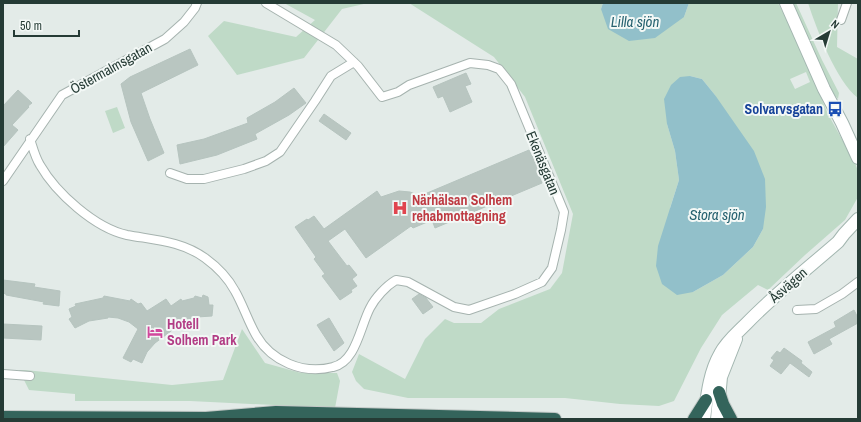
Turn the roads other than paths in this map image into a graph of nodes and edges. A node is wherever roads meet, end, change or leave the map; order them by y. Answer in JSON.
{"nodes":[{"id":1,"x":197,"y":3,"type":"edge"},
{"id":2,"x":266,"y":3,"type":"edge"},
{"id":3,"x":786,"y":3,"type":"edge"},
{"id":4,"x":847,"y":3,"type":"edge"},
{"id":5,"x":841,"y":20,"type":"dead end"},
{"id":6,"x":354,"y":62,"type":"junction"},
{"id":7,"x":842,"y":123,"type":"junction"},
{"id":8,"x":30,"y":139,"type":"junction"},
{"id":9,"x":856,"y":144,"type":"edge"},
{"id":10,"x":858,"y":158,"type":"edge"},
{"id":11,"x":170,"y":173,"type":"dead end"},
{"id":12,"x":3,"y":181,"type":"edge"},
{"id":13,"x":858,"y":208,"type":"edge"},
{"id":14,"x":858,"y":219,"type":"edge"},
{"id":15,"x":858,"y":231,"type":"edge"},
{"id":16,"x":835,"y":245,"type":"junction"},
{"id":17,"x":858,"y":282,"type":"edge"},
{"id":18,"x":797,"y":310,"type":"dead end"},
{"id":19,"x":741,"y":329,"type":"junction"},
{"id":20,"x":3,"y":374,"type":"edge"},
{"id":21,"x":30,"y":376,"type":"dead end"},
{"id":22,"x":719,"y":392,"type":"junction"},
{"id":23,"x":706,"y":400,"type":"junction"},
{"id":24,"x":3,"y":417,"type":"edge"},
{"id":25,"x":206,"y":418,"type":"junction"},
{"id":26,"x":227,"y":419,"type":"edge"},
{"id":27,"x":555,"y":419,"type":"edge"},
{"id":28,"x":694,"y":419,"type":"edge"},
{"id":29,"x":704,"y":419,"type":"edge"},
{"id":30,"x":717,"y":419,"type":"edge"},
{"id":31,"x":731,"y":419,"type":"edge"}],
"edges":[{"from":1,"to":8,"type":"street","name":"Östermalmsgatan"},
{"from":2,"to":6,"type":"street","name":"Ekenäsgatan"},
{"from":3,"to":7,"type":"street"},
{"from":4,"to":5,"type":"street"},
{"from":6,"to":8,"type":"street","name":"Ekenäsgatan"},
{"from":6,"to":11,"type":"street"},
{"from":7,"to":9,"type":"street"},
{"from":7,"to":10,"type":"street"},
{"from":8,"to":12,"type":"street","name":"Östermalmsgatan"},
{"from":13,"to":16,"type":"street"},
{"from":14,"to":16,"type":"street","name":"Åsvägen"},
{"from":15,"to":16,"type":"street","name":"Åsvägen"},
{"from":16,"to":19,"type":"street","name":"Åsvägen"},
{"from":17,"to":18,"type":"street"},
{"from":19,"to":22,"type":"street","name":"Åsvägen"},
{"from":19,"to":23,"type":"street","name":"Åsvägen"},
{"from":20,"to":21,"type":"street"},
{"from":22,"to":30,"type":"street","name":"Åsvägen"},
{"from":22,"to":31,"type":"highway"},
{"from":23,"to":28,"type":"highway"},
{"from":23,"to":29,"type":"street","name":"Åsvägen"},
{"from":24,"to":25,"type":"highway"},
{"from":25,"to":26,"type":"highway"},
{"from":25,"to":27,"type":"highway"}]}
